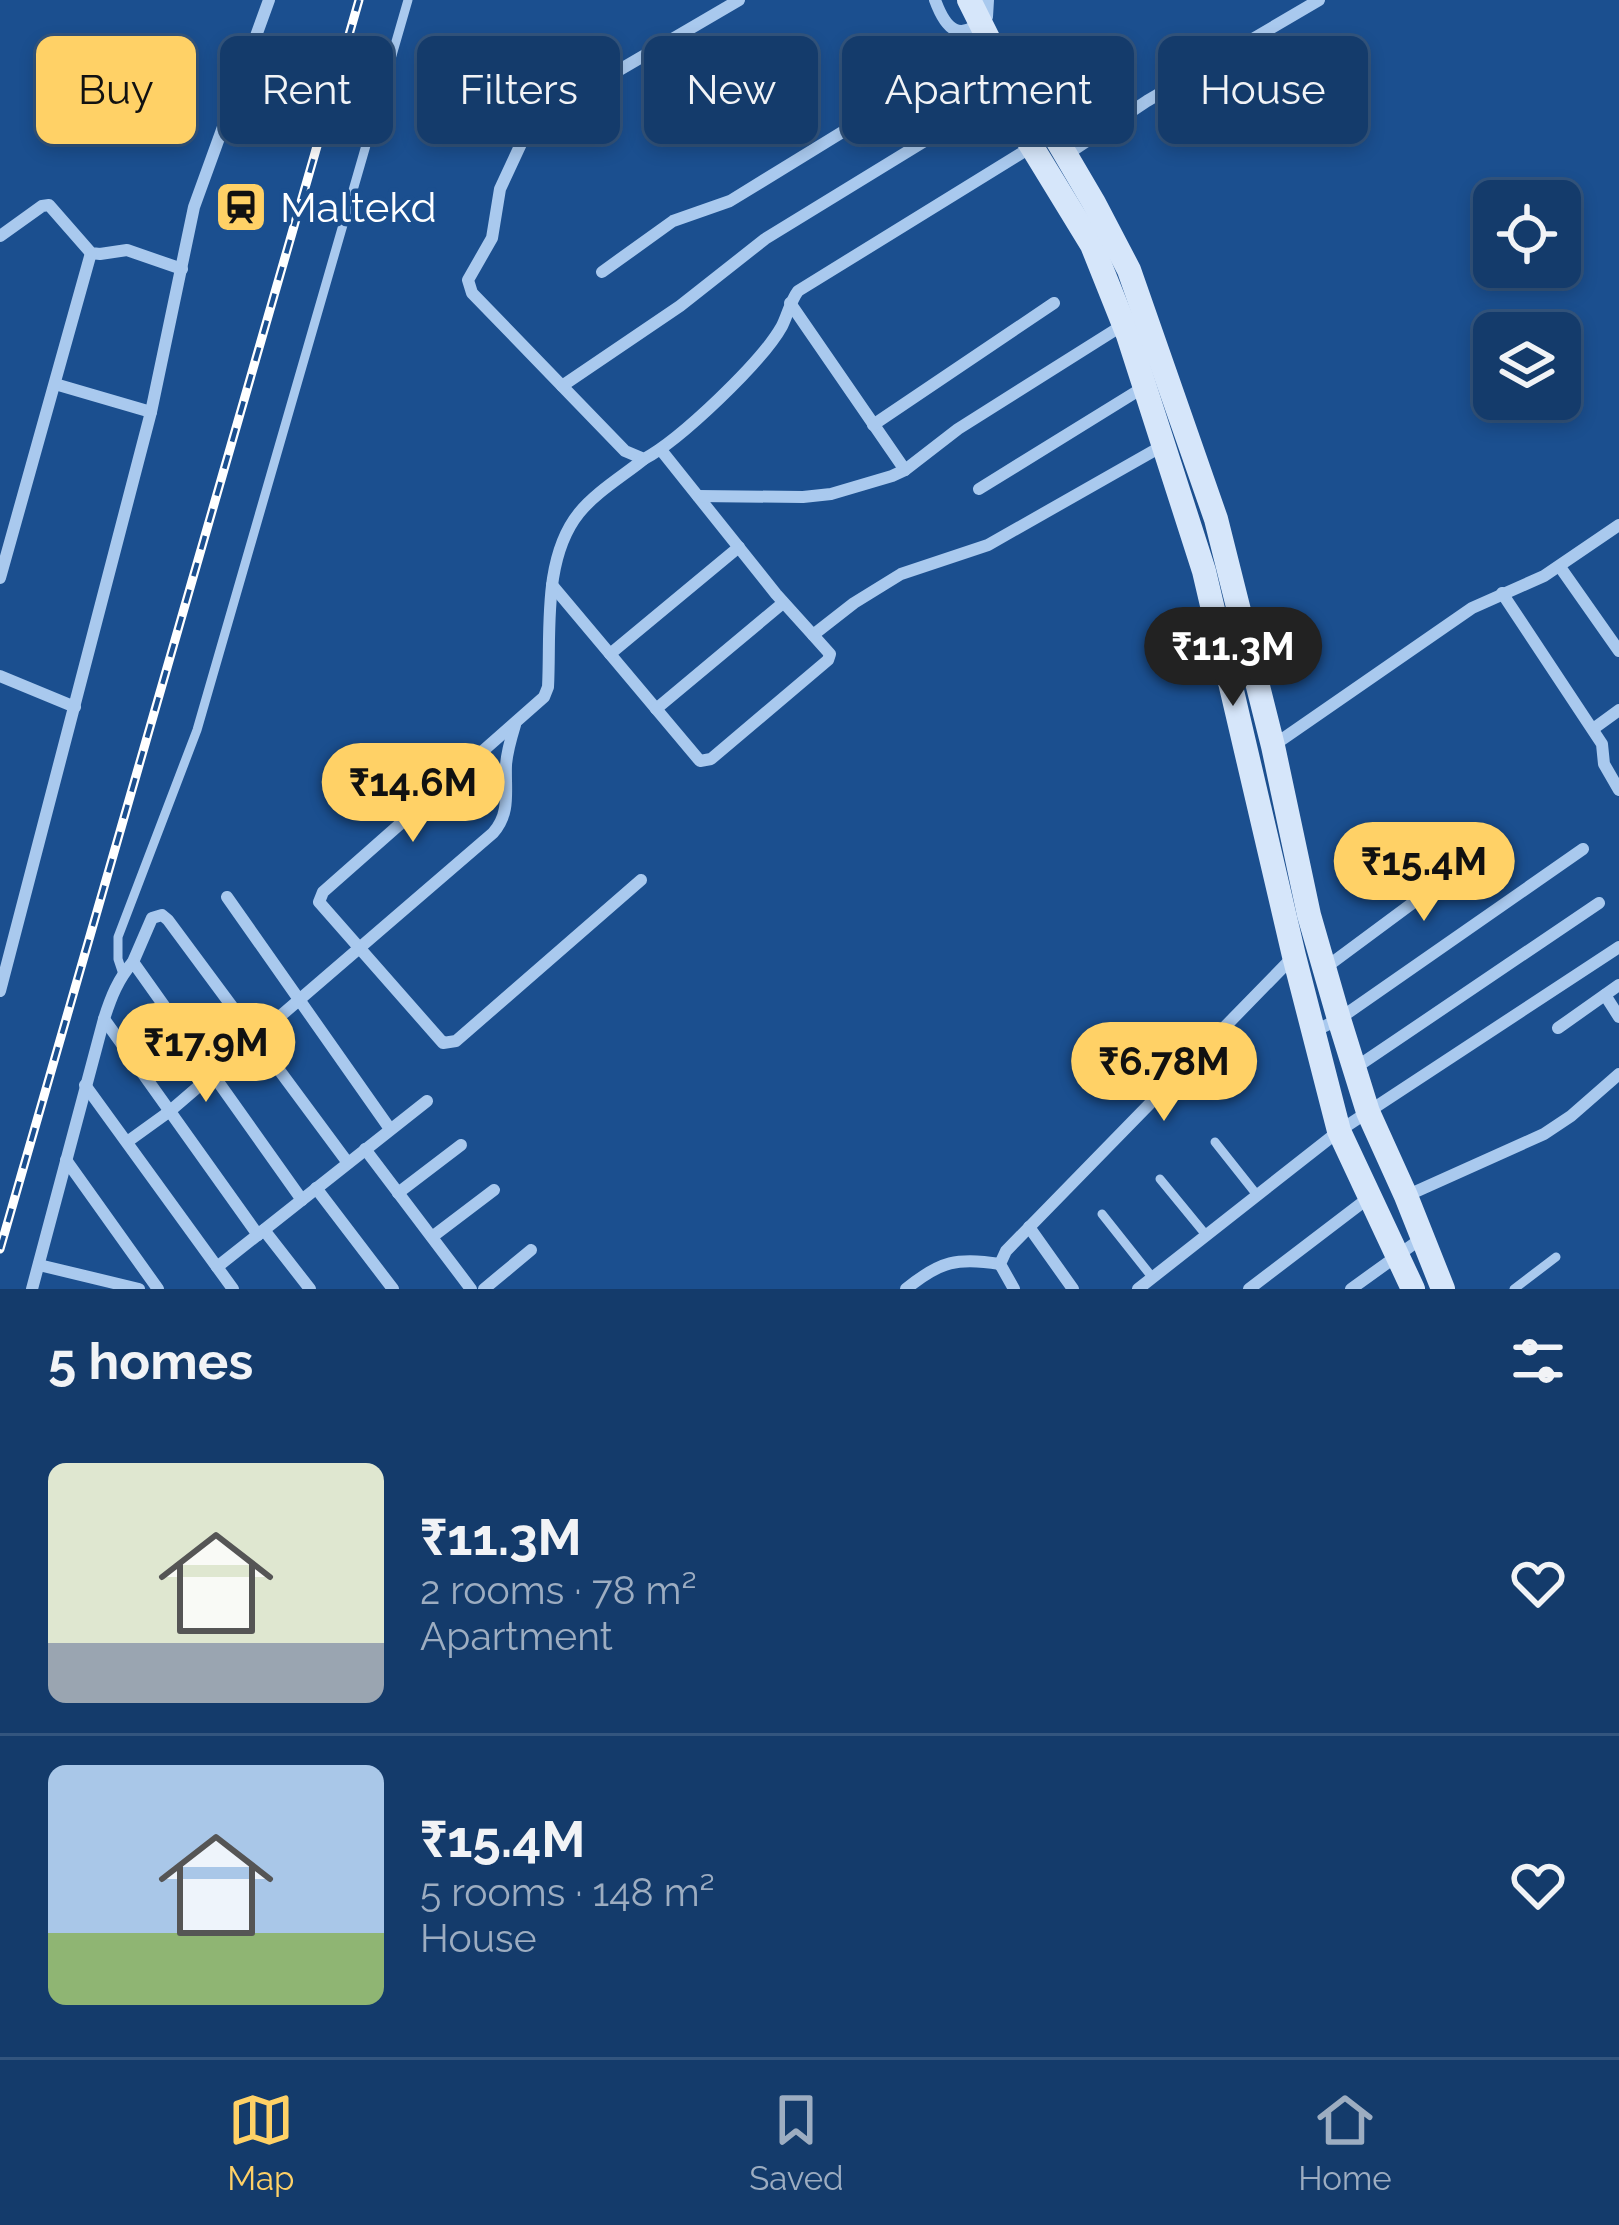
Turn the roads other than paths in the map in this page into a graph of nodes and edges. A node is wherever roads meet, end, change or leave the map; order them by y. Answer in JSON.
{"nodes":[{"id":1,"x":269,"y":0,"type":"edge"},
{"id":2,"x":409,"y":0,"type":"edge"},
{"id":3,"x":740,"y":0,"type":"edge"},
{"id":4,"x":935,"y":0,"type":"edge"},
{"id":5,"x":1319,"y":0,"type":"edge"},
{"id":6,"x":980,"y":14,"type":"edge"},
{"id":7,"x":933,"y":144,"type":"edge"},
{"id":8,"x":1060,"y":144,"type":"edge"},
{"id":9,"x":1033,"y":146,"type":"joint"},
{"id":10,"x":1066,"y":155,"type":"junction"},
{"id":11,"x":0,"y":236,"type":"edge"},
{"id":12,"x":92,"y":253,"type":"junction"},
{"id":13,"x":182,"y":269,"type":"junction"},
{"id":14,"x":602,"y":272,"type":"dead end"},
{"id":15,"x":790,"y":303,"type":"junction"},
{"id":16,"x":1054,"y":303,"type":"dead end"},
{"id":17,"x":1124,"y":325,"type":"junction"},
{"id":18,"x":55,"y":384,"type":"junction"},
{"id":19,"x":562,"y":386,"type":"junction"},
{"id":20,"x":1145,"y":386,"type":"junction"},
{"id":21,"x":151,"y":412,"type":"junction"},
{"id":22,"x":873,"y":425,"type":"junction"},
{"id":23,"x":1165,"y":444,"type":"junction"},
{"id":24,"x":661,"y":450,"type":"junction"},
{"id":25,"x":644,"y":459,"type":"junction"},
{"id":26,"x":905,"y":470,"type":"junction"},
{"id":27,"x":979,"y":489,"type":"dead end"},
{"id":28,"x":698,"y":496,"type":"junction"},
{"id":29,"x":1617,"y":530,"type":"edge"},
{"id":30,"x":739,"y":548,"type":"junction"},
{"id":31,"x":1560,"y":567,"type":"junction"},
{"id":32,"x":0,"y":578,"type":"edge"},
{"id":33,"x":551,"y":584,"type":"junction"},
{"id":34,"x":1502,"y":593,"type":"junction"},
{"id":35,"x":783,"y":603,"type":"junction"},
{"id":36,"x":813,"y":635,"type":"junction"},
{"id":37,"x":1619,"y":650,"type":"edge"},
{"id":38,"x":610,"y":654,"type":"junction"},
{"id":39,"x":0,"y":676,"type":"edge"},
{"id":40,"x":75,"y":707,"type":"junction"},
{"id":41,"x":656,"y":709,"type":"junction"},
{"id":42,"x":1619,"y":710,"type":"edge"},
{"id":43,"x":515,"y":725,"type":"junction"},
{"id":44,"x":1593,"y":729,"type":"junction"},
{"id":45,"x":1273,"y":746,"type":"junction"},
{"id":46,"x":1619,"y":790,"type":"edge"},
{"id":47,"x":1496,"y":842,"type":"dead end"},
{"id":48,"x":1583,"y":849,"type":"dead end"},
{"id":49,"x":641,"y":880,"type":"dead end"},
{"id":50,"x":227,"y":897,"type":"dead end"},
{"id":51,"x":1599,"y":903,"type":"dead end"},
{"id":52,"x":1619,"y":947,"type":"edge"},
{"id":53,"x":358,"y":949,"type":"junction"},
{"id":54,"x":1294,"y":956,"type":"junction"},
{"id":55,"x":133,"y":962,"type":"junction"},
{"id":56,"x":1324,"y":969,"type":"junction"},
{"id":57,"x":123,"y":974,"type":"junction"},
{"id":58,"x":1619,"y":985,"type":"edge"},
{"id":59,"x":0,"y":991,"type":"edge"},
{"id":60,"x":1605,"y":994,"type":"junction"},
{"id":61,"x":299,"y":1000,"type":"junction"},
{"id":62,"x":1619,"y":1017,"type":"edge"},
{"id":63,"x":104,"y":1018,"type":"junction"},
{"id":64,"x":1339,"y":1019,"type":"junction"},
{"id":65,"x":1558,"y":1028,"type":"dead end"},
{"id":66,"x":1315,"y":1031,"type":"junction"},
{"id":67,"x":255,"y":1037,"type":"junction"},
{"id":68,"x":1354,"y":1069,"type":"junction"},
{"id":69,"x":213,"y":1074,"type":"junction"},
{"id":70,"x":1619,"y":1074,"type":"edge"},
{"id":71,"x":85,"y":1084,"type":"junction"},
{"id":72,"x":427,"y":1101,"type":"dead end"},
{"id":73,"x":170,"y":1111,"type":"junction"},
{"id":74,"x":1368,"y":1112,"type":"junction"},
{"id":75,"x":390,"y":1130,"type":"junction"},
{"id":76,"x":1339,"y":1131,"type":"junction"},
{"id":77,"x":127,"y":1142,"type":"junction"},
{"id":78,"x":1216,"y":1142,"type":"dead end"},
{"id":79,"x":461,"y":1144,"type":"dead end"},
{"id":80,"x":365,"y":1149,"type":"junction"},
{"id":81,"x":66,"y":1160,"type":"junction"},
{"id":82,"x":348,"y":1163,"type":"junction"},
{"id":83,"x":1160,"y":1179,"type":"dead end"},
{"id":84,"x":316,"y":1188,"type":"junction"},
{"id":85,"x":494,"y":1190,"type":"dead end"},
{"id":86,"x":398,"y":1193,"type":"junction"},
{"id":87,"x":1257,"y":1195,"type":"junction"},
{"id":88,"x":1372,"y":1196,"type":"junction"},
{"id":89,"x":1406,"y":1196,"type":"junction"},
{"id":90,"x":302,"y":1200,"type":"junction"},
{"id":91,"x":1102,"y":1214,"type":"dead end"},
{"id":92,"x":1029,"y":1227,"type":"junction"},
{"id":93,"x":261,"y":1232,"type":"junction"},
{"id":94,"x":1207,"y":1235,"type":"junction"},
{"id":95,"x":1423,"y":1237,"type":"junction"},
{"id":96,"x":432,"y":1238,"type":"junction"},
{"id":97,"x":531,"y":1250,"type":"dead end"},
{"id":98,"x":1396,"y":1256,"type":"junction"},
{"id":99,"x":1556,"y":1257,"type":"dead end"},
{"id":100,"x":1000,"y":1264,"type":"junction"},
{"id":101,"x":39,"y":1265,"type":"junction"},
{"id":102,"x":217,"y":1267,"type":"junction"},
{"id":103,"x":1152,"y":1277,"type":"junction"},
{"id":104,"x":32,"y":1289,"type":"edge"},
{"id":105,"x":139,"y":1289,"type":"edge"},
{"id":106,"x":158,"y":1289,"type":"edge"},
{"id":107,"x":233,"y":1289,"type":"edge"},
{"id":108,"x":310,"y":1289,"type":"edge"},
{"id":109,"x":393,"y":1289,"type":"edge"},
{"id":110,"x":471,"y":1289,"type":"edge"},
{"id":111,"x":484,"y":1289,"type":"edge"},
{"id":112,"x":906,"y":1289,"type":"edge"},
{"id":113,"x":1014,"y":1289,"type":"edge"},
{"id":114,"x":1073,"y":1289,"type":"edge"},
{"id":115,"x":1138,"y":1289,"type":"edge"},
{"id":116,"x":1249,"y":1289,"type":"edge"},
{"id":117,"x":1352,"y":1289,"type":"edge"},
{"id":118,"x":1413,"y":1289,"type":"edge"},
{"id":119,"x":1443,"y":1289,"type":"edge"},
{"id":120,"x":1514,"y":1289,"type":"edge"}],
"edges":[{"from":1,"to":13,"type":"street"},
{"from":2,"to":57,"type":"lane"},
{"from":3,"to":19,"type":"street"},
{"from":4,"to":6,"type":"street"},
{"from":5,"to":10,"type":"street"},
{"from":6,"to":14,"type":"street"},
{"from":7,"to":19,"type":"street"},
{"from":8,"to":10,"type":"main road"},
{"from":9,"to":15,"type":"street"},
{"from":9,"to":17,"type":"main road"},
{"from":10,"to":45,"type":"main road"},
{"from":11,"to":12,"type":"street"},
{"from":12,"to":13,"type":"street"},
{"from":12,"to":18,"type":"street"},
{"from":13,"to":21,"type":"street"},
{"from":15,"to":22,"type":"street"},
{"from":15,"to":24,"type":"street"},
{"from":16,"to":22,"type":"street"},
{"from":17,"to":20,"type":"main road"},
{"from":17,"to":26,"type":"street"},
{"from":18,"to":21,"type":"street"},
{"from":18,"to":32,"type":"street"},
{"from":19,"to":25,"type":"street"},
{"from":20,"to":23,"type":"main road"},
{"from":20,"to":27,"type":"street"},
{"from":21,"to":40,"type":"street"},
{"from":22,"to":26,"type":"street"},
{"from":23,"to":36,"type":"street"},
{"from":23,"to":54,"type":"main road"},
{"from":24,"to":25,"type":"street"},
{"from":24,"to":28,"type":"street"},
{"from":25,"to":33,"type":"street"},
{"from":26,"to":28,"type":"street"},
{"from":28,"to":30,"type":"street"},
{"from":29,"to":31,"type":"street"},
{"from":30,"to":35,"type":"street"},
{"from":30,"to":38,"type":"street"},
{"from":31,"to":34,"type":"street"},
{"from":31,"to":37,"type":"street"},
{"from":33,"to":38,"type":"street"},
{"from":33,"to":43,"type":"street"},
{"from":34,"to":44,"type":"street"},
{"from":34,"to":45,"type":"street"},
{"from":35,"to":36,"type":"street"},
{"from":35,"to":41,"type":"street"},
{"from":36,"to":41,"type":"street"},
{"from":38,"to":41,"type":"street"},
{"from":39,"to":40,"type":"street"},
{"from":40,"to":59,"type":"street"},
{"from":42,"to":44,"type":"street"},
{"from":43,"to":53,"type":"street"},
{"from":43,"to":53,"type":"street"},
{"from":44,"to":46,"type":"street"},
{"from":45,"to":56,"type":"main road"},
{"from":47,"to":56,"type":"street"},
{"from":48,"to":64,"type":"street"},
{"from":49,"to":53,"type":"street"},
{"from":50,"to":61,"type":"street"},
{"from":51,"to":68,"type":"street"},
{"from":52,"to":74,"type":"street"},
{"from":53,"to":61,"type":"street"},
{"from":54,"to":66,"type":"main road"},
{"from":54,"to":92,"type":"street"},
{"from":55,"to":57,"type":"street"},
{"from":55,"to":67,"type":"street"},
{"from":55,"to":69,"type":"street"},
{"from":56,"to":64,"type":"main road"},
{"from":57,"to":63,"type":"street"},
{"from":58,"to":60,"type":"street"},
{"from":60,"to":62,"type":"street"},
{"from":60,"to":65,"type":"street"},
{"from":61,"to":67,"type":"street"},
{"from":61,"to":75,"type":"street"},
{"from":63,"to":71,"type":"street"},
{"from":63,"to":73,"type":"street"},
{"from":64,"to":66,"type":"street"},
{"from":64,"to":68,"type":"main road"},
{"from":66,"to":76,"type":"main road"},
{"from":67,"to":69,"type":"street"},
{"from":67,"to":82,"type":"street"},
{"from":68,"to":74,"type":"main road"},
{"from":69,"to":73,"type":"street"},
{"from":69,"to":90,"type":"street"},
{"from":70,"to":89,"type":"street"},
{"from":71,"to":77,"type":"street"},
{"from":71,"to":81,"type":"street"},
{"from":72,"to":75,"type":"street"},
{"from":73,"to":77,"type":"street"},
{"from":73,"to":93,"type":"street"},
{"from":74,"to":76,"type":"street"},
{"from":74,"to":89,"type":"main road"},
{"from":75,"to":80,"type":"street"},
{"from":76,"to":87,"type":"street"},
{"from":76,"to":88,"type":"main road"},
{"from":77,"to":102,"type":"street"},
{"from":78,"to":87,"type":"lane"},
{"from":79,"to":86,"type":"street"},
{"from":80,"to":82,"type":"street"},
{"from":80,"to":86,"type":"street"},
{"from":81,"to":101,"type":"street"},
{"from":81,"to":106,"type":"street"},
{"from":82,"to":84,"type":"street"},
{"from":83,"to":94,"type":"lane"},
{"from":84,"to":90,"type":"street"},
{"from":84,"to":109,"type":"street"},
{"from":85,"to":96,"type":"street"},
{"from":86,"to":96,"type":"street"},
{"from":87,"to":94,"type":"street"},
{"from":88,"to":98,"type":"main road"},
{"from":88,"to":116,"type":"street"},
{"from":89,"to":95,"type":"main road"},
{"from":90,"to":93,"type":"street"},
{"from":91,"to":103,"type":"lane"},
{"from":92,"to":100,"type":"street"},
{"from":92,"to":114,"type":"street"},
{"from":93,"to":102,"type":"street"},
{"from":93,"to":108,"type":"street"},
{"from":94,"to":103,"type":"street"},
{"from":95,"to":98,"type":"street"},
{"from":95,"to":119,"type":"main road"},
{"from":96,"to":110,"type":"street"},
{"from":97,"to":111,"type":"street"},
{"from":98,"to":117,"type":"street"},
{"from":98,"to":118,"type":"main road"},
{"from":99,"to":120,"type":"lane"},
{"from":100,"to":112,"type":"street"},
{"from":100,"to":113,"type":"street"},
{"from":101,"to":104,"type":"street"},
{"from":101,"to":105,"type":"street"},
{"from":102,"to":107,"type":"street"},
{"from":103,"to":115,"type":"street"}]}
